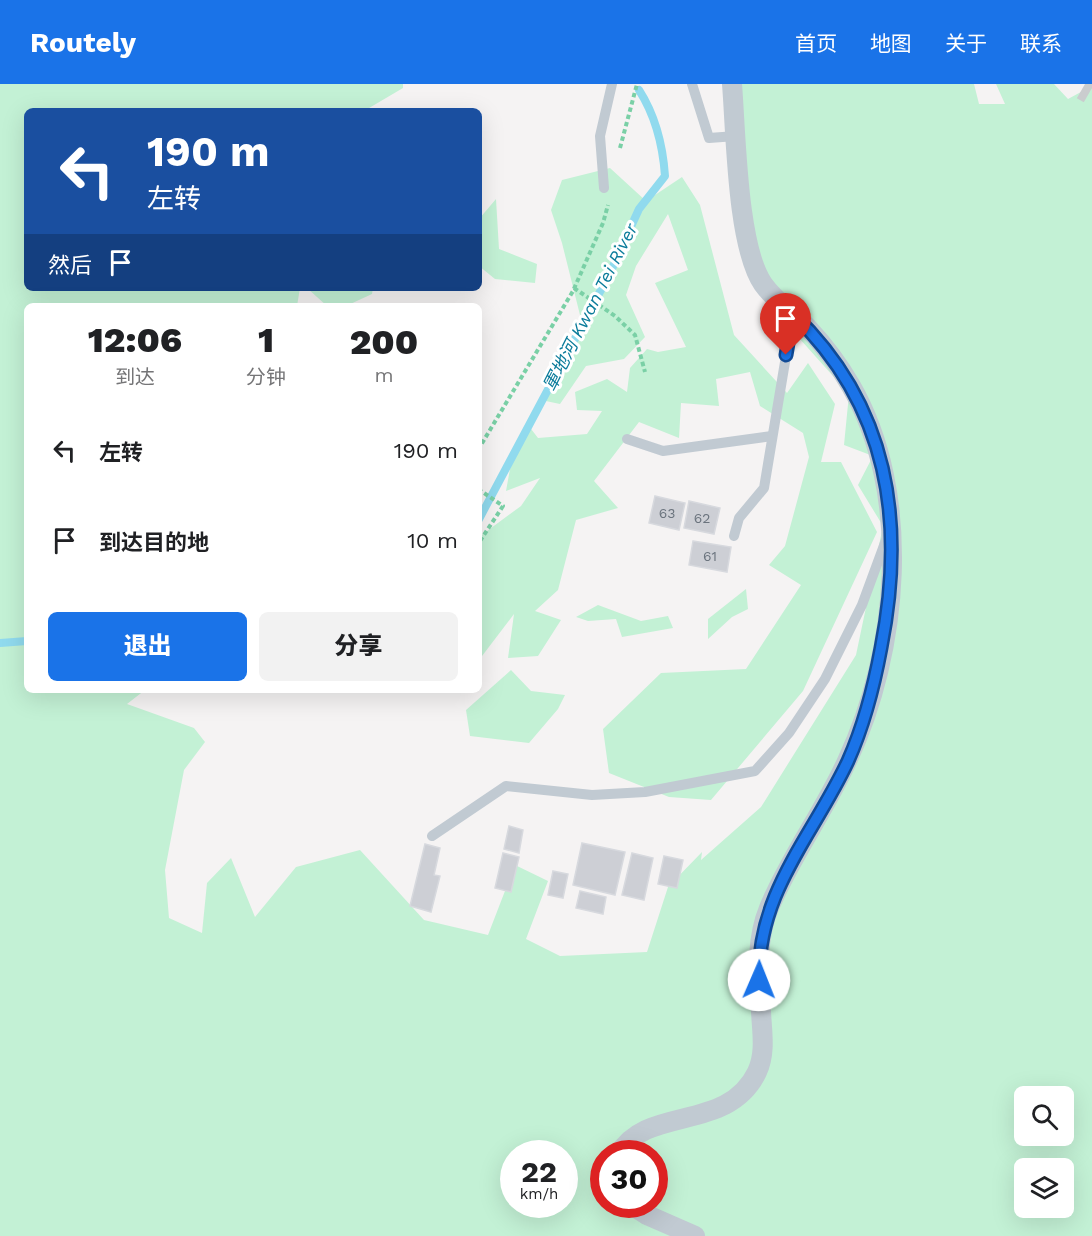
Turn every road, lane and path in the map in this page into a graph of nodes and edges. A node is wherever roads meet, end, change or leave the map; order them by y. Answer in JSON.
{"nodes":[{"id":1,"x":612,"y":84,"type":"edge"},
{"id":2,"x":637,"y":84,"type":"edge"},
{"id":3,"x":693,"y":84,"type":"edge"},
{"id":4,"x":732,"y":84,"type":"edge"},
{"id":5,"x":736,"y":136,"type":"junction"},
{"id":6,"x":618,"y":157,"type":"dead end"},
{"id":7,"x":604,"y":188,"type":"dead end"},
{"id":8,"x":608,"y":201,"type":"dead end"},
{"id":9,"x":574,"y":288,"type":"junction"},
{"id":10,"x":793,"y":314,"type":"junction"},
{"id":11,"x":645,"y":372,"type":"dead end"},
{"id":12,"x":772,"y":436,"type":"junction"},
{"id":13,"x":627,"y":439,"type":"dead end"},
{"id":14,"x":482,"y":443,"type":"edge"},
{"id":15,"x":482,"y":492,"type":"edge"},
{"id":16,"x":891,"y":526,"type":"junction"},
{"id":17,"x":734,"y":536,"type":"dead end"},
{"id":18,"x":482,"y":538,"type":"edge"},
{"id":19,"x":432,"y":836,"type":"dead end"},
{"id":20,"x":629,"y":1140,"type":"edge"},
{"id":21,"x":654,"y":1218,"type":"edge"},
{"id":22,"x":695,"y":1236,"type":"edge"}],
"edges":[{"from":1,"to":7,"type":"lane"},
{"from":2,"to":6,"type":"path"},
{"from":3,"to":5,"type":"lane"},
{"from":4,"to":5,"type":"street"},
{"from":5,"to":10,"type":"street"},
{"from":8,"to":9,"type":"path"},
{"from":9,"to":11,"type":"path"},
{"from":9,"to":14,"type":"path"},
{"from":10,"to":12,"type":"lane"},
{"from":10,"to":16,"type":"street"},
{"from":12,"to":13,"type":"lane"},
{"from":12,"to":17,"type":"lane"},
{"from":15,"to":18,"type":"path"},
{"from":16,"to":19,"type":"lane"},
{"from":16,"to":20,"type":"street"},
{"from":21,"to":22,"type":"street"}]}
